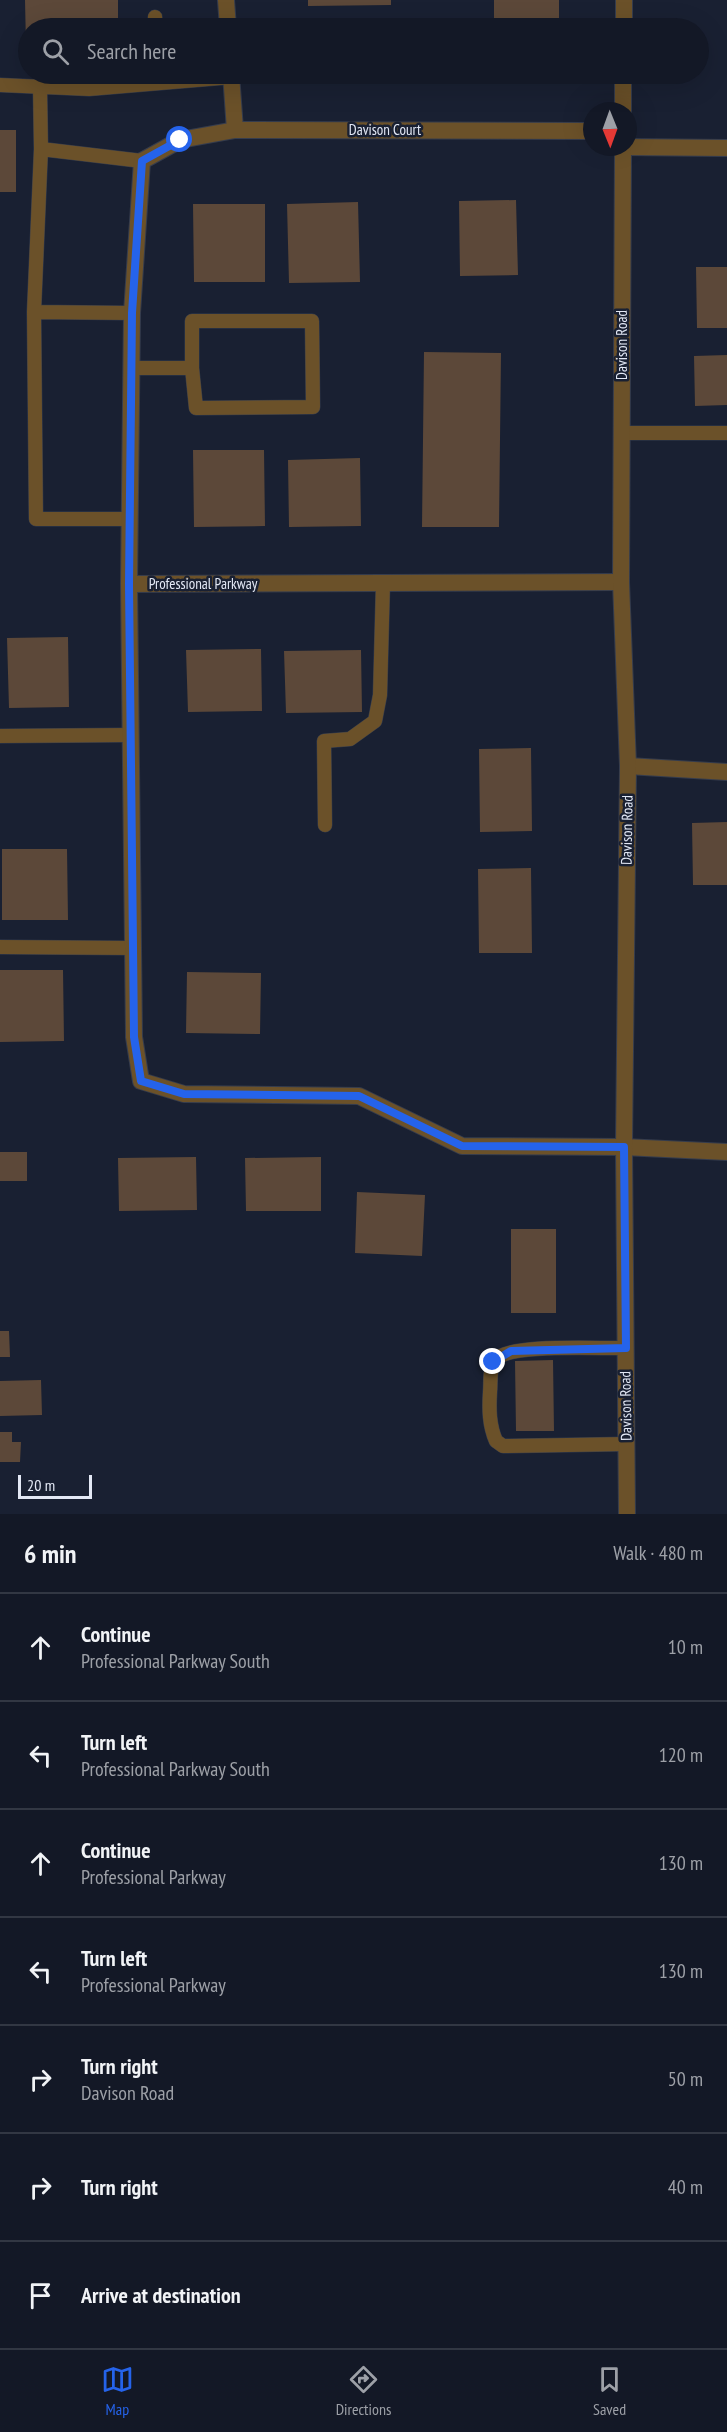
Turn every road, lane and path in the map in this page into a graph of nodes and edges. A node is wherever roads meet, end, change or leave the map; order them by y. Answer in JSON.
{"nodes":[{"id":1,"x":226,"y":0,"type":"edge"},
{"id":2,"x":624,"y":0,"type":"edge"},
{"id":3,"x":227,"y":18,"type":"edge"},
{"id":4,"x":624,"y":18,"type":"edge"},
{"id":5,"x":124,"y":84,"type":"edge"},
{"id":6,"x":232,"y":84,"type":"edge"},
{"id":7,"x":624,"y":84,"type":"edge"},
{"id":8,"x":0,"y":85,"type":"edge"},
{"id":9,"x":40,"y":87,"type":"junction"},
{"id":10,"x":623,"y":102,"type":"edge"},
{"id":11,"x":235,"y":130,"type":"junction"},
{"id":12,"x":583,"y":131,"type":"edge"},
{"id":13,"x":637,"y":147,"type":"edge"},
{"id":14,"x":727,"y":148,"type":"edge"},
{"id":15,"x":41,"y":149,"type":"junction"},
{"id":16,"x":623,"y":156,"type":"edge"},
{"id":17,"x":142,"y":161,"type":"junction"},
{"id":18,"x":34,"y":312,"type":"junction"},
{"id":19,"x":132,"y":313,"type":"junction"},
{"id":20,"x":132,"y":368,"type":"junction"},
{"id":21,"x":192,"y":368,"type":"junction"},
{"id":22,"x":727,"y":433,"type":"edge"},
{"id":23,"x":622,"y":434,"type":"junction"},
{"id":24,"x":130,"y":519,"type":"junction"},
{"id":25,"x":621,"y":582,"type":"junction"},
{"id":26,"x":383,"y":583,"type":"junction"},
{"id":27,"x":129,"y":584,"type":"junction"},
{"id":28,"x":131,"y":735,"type":"junction"},
{"id":29,"x":0,"y":736,"type":"edge"},
{"id":30,"x":628,"y":766,"type":"junction"},
{"id":31,"x":727,"y":771,"type":"edge"},
{"id":32,"x":325,"y":825,"type":"dead end"},
{"id":33,"x":0,"y":947,"type":"edge"},
{"id":34,"x":133,"y":948,"type":"junction"},
{"id":35,"x":624,"y":1147,"type":"junction"},
{"id":36,"x":727,"y":1152,"type":"edge"},
{"id":37,"x":626,"y":1348,"type":"junction"},
{"id":38,"x":627,"y":1444,"type":"junction"},
{"id":39,"x":627,"y":1514,"type":"edge"}],
"edges":[{"from":1,"to":3,"type":"street"},
{"from":2,"to":4,"type":"street"},
{"from":5,"to":9,"type":"lane"},
{"from":6,"to":11,"type":"street"},
{"from":7,"to":10,"type":"street"},
{"from":8,"to":9,"type":"lane"},
{"from":9,"to":15,"type":"lane"},
{"from":11,"to":12,"type":"street","name":"Davison Court"},
{"from":11,"to":17,"type":"street","name":"Davison Court"},
{"from":13,"to":14,"type":"street"},
{"from":15,"to":17,"type":"lane"},
{"from":15,"to":18,"type":"lane"},
{"from":16,"to":23,"type":"street","name":"Davison Road"},
{"from":17,"to":19,"type":"street"},
{"from":18,"to":19,"type":"lane"},
{"from":18,"to":24,"type":"lane"},
{"from":19,"to":20,"type":"street"},
{"from":20,"to":21,"type":"lane"},
{"from":20,"to":24,"type":"street"},
{"from":21,"to":21,"type":"lane"},
{"from":22,"to":23,"type":"lane"},
{"from":23,"to":25,"type":"street","name":"Davison Road"},
{"from":24,"to":27,"type":"street"},
{"from":25,"to":26,"type":"street","name":"Professional Parkway"},
{"from":25,"to":30,"type":"street","name":"Davison Road"},
{"from":26,"to":27,"type":"street","name":"Professional Parkway"},
{"from":26,"to":32,"type":"lane"},
{"from":27,"to":28,"type":"street","name":"Professional Parkway"},
{"from":28,"to":29,"type":"lane"},
{"from":28,"to":34,"type":"street","name":"Professional Parkway"},
{"from":30,"to":31,"type":"street"},
{"from":30,"to":35,"type":"street","name":"Davison Road"},
{"from":33,"to":34,"type":"lane"},
{"from":34,"to":35,"type":"street","name":"Professional Parkway"},
{"from":35,"to":36,"type":"street"},
{"from":35,"to":37,"type":"street","name":"Davison Road"},
{"from":37,"to":38,"type":"street","name":"Davison Road"},
{"from":37,"to":38,"type":"lane"},
{"from":38,"to":39,"type":"street","name":"Davison Road"}]}
